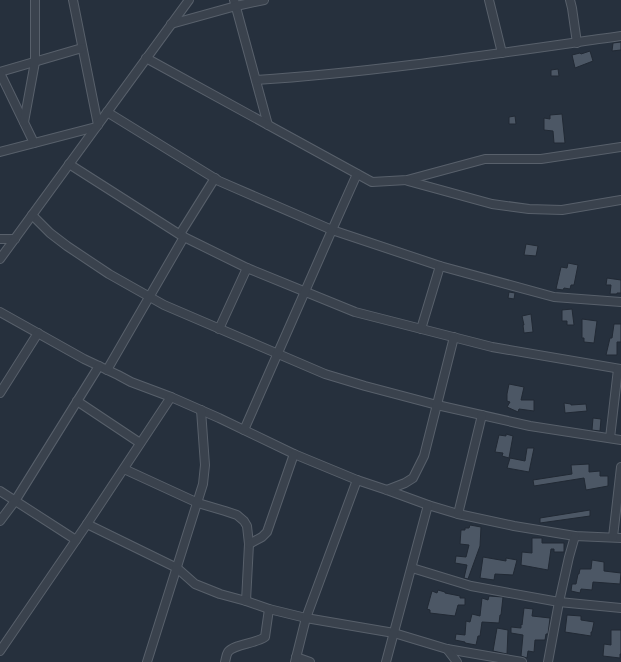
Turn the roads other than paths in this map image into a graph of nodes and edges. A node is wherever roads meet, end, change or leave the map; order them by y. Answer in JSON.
{"nodes":[{"id":1,"x":35,"y":0,"type":"edge"},
{"id":2,"x":73,"y":0,"type":"edge"},
{"id":3,"x":189,"y":0,"type":"edge"},
{"id":4,"x":264,"y":0,"type":"edge"},
{"id":5,"x":489,"y":0,"type":"edge"},
{"id":6,"x":570,"y":0,"type":"edge"},
{"id":7,"x":235,"y":3,"type":"edge"},
{"id":8,"x":171,"y":24,"type":"junction"},
{"id":9,"x":621,"y":36,"type":"edge"},
{"id":10,"x":577,"y":42,"type":"junction"},
{"id":11,"x":82,"y":48,"type":"junction"},
{"id":12,"x":502,"y":53,"type":"junction"},
{"id":13,"x":146,"y":58,"type":"junction"},
{"id":14,"x":34,"y":62,"type":"junction"},
{"id":15,"x":0,"y":73,"type":"edge"},
{"id":16,"x":256,"y":80,"type":"junction"},
{"id":17,"x":108,"y":112,"type":"junction"},
{"id":18,"x":24,"y":122,"type":"junction"},
{"id":19,"x":268,"y":125,"type":"junction"},
{"id":20,"x":97,"y":126,"type":"junction"},
{"id":21,"x":34,"y":143,"type":"junction"},
{"id":22,"x":621,"y":147,"type":"edge"},
{"id":23,"x":0,"y":152,"type":"edge"},
{"id":24,"x":69,"y":164,"type":"junction"},
{"id":25,"x":357,"y":174,"type":"junction"},
{"id":26,"x":215,"y":178,"type":"junction"},
{"id":27,"x":407,"y":180,"type":"junction"},
{"id":28,"x":621,"y":200,"type":"edge"},
{"id":29,"x":32,"y":215,"type":"junction"},
{"id":30,"x":332,"y":230,"type":"junction"},
{"id":31,"x":182,"y":235,"type":"junction"},
{"id":32,"x":0,"y":239,"type":"edge"},
{"id":33,"x":15,"y":239,"type":"junction"},
{"id":34,"x":0,"y":259,"type":"edge"},
{"id":35,"x":440,"y":266,"type":"junction"},
{"id":36,"x":247,"y":268,"type":"junction"},
{"id":37,"x":305,"y":291,"type":"junction"},
{"id":38,"x":150,"y":296,"type":"junction"},
{"id":39,"x":621,"y":302,"type":"edge"},
{"id":40,"x":0,"y":312,"type":"edge"},
{"id":41,"x":219,"y":329,"type":"junction"},
{"id":42,"x":421,"y":329,"type":"junction"},
{"id":43,"x":38,"y":333,"type":"junction"},
{"id":44,"x":454,"y":337,"type":"junction"},
{"id":45,"x":278,"y":354,"type":"junction"},
{"id":46,"x":99,"y":366,"type":"junction"},
{"id":47,"x":620,"y":369,"type":"edge"},
{"id":48,"x":108,"y":370,"type":"junction"},
{"id":49,"x":0,"y":393,"type":"edge"},
{"id":50,"x":171,"y":397,"type":"junction"},
{"id":51,"x":77,"y":401,"type":"junction"},
{"id":52,"x":437,"y":405,"type":"junction"},
{"id":53,"x":201,"y":410,"type":"junction"},
{"id":54,"x":482,"y":415,"type":"junction"},
{"id":55,"x":244,"y":430,"type":"junction"},
{"id":56,"x":610,"y":438,"type":"junction"},
{"id":57,"x":621,"y":440,"type":"edge"},
{"id":58,"x":140,"y":444,"type":"junction"},
{"id":59,"x":294,"y":454,"type":"junction"},
{"id":60,"x":621,"y":467,"type":"edge"},
{"id":61,"x":124,"y":469,"type":"junction"},
{"id":62,"x":357,"y":480,"type":"junction"},
{"id":63,"x":386,"y":490,"type":"junction"},
{"id":64,"x":0,"y":491,"type":"edge"},
{"id":65,"x":15,"y":501,"type":"junction"},
{"id":66,"x":198,"y":503,"type":"junction"},
{"id":67,"x":428,"y":505,"type":"junction"},
{"id":68,"x":458,"y":514,"type":"junction"},
{"id":69,"x":0,"y":521,"type":"edge"},
{"id":70,"x":87,"y":524,"type":"junction"},
{"id":71,"x":575,"y":536,"type":"junction"},
{"id":72,"x":617,"y":538,"type":"edge"},
{"id":73,"x":76,"y":540,"type":"junction"},
{"id":74,"x":249,"y":544,"type":"junction"},
{"id":75,"x":177,"y":568,"type":"junction"},
{"id":76,"x":412,"y":568,"type":"junction"},
{"id":77,"x":246,"y":601,"type":"junction"},
{"id":78,"x":559,"y":602,"type":"junction"},
{"id":79,"x":621,"y":608,"type":"edge"},
{"id":80,"x":269,"y":609,"type":"junction"},
{"id":81,"x":306,"y":618,"type":"junction"},
{"id":82,"x":394,"y":633,"type":"junction"},
{"id":83,"x":3,"y":642,"type":"edge"},
{"id":84,"x":447,"y":649,"type":"junction"},
{"id":85,"x":0,"y":651,"type":"edge"},
{"id":86,"x":296,"y":660,"type":"edge"},
{"id":87,"x":147,"y":662,"type":"edge"},
{"id":88,"x":225,"y":662,"type":"edge"},
{"id":89,"x":310,"y":662,"type":"edge"},
{"id":90,"x":386,"y":662,"type":"edge"},
{"id":91,"x":458,"y":662,"type":"edge"},
{"id":92,"x":522,"y":662,"type":"edge"},
{"id":93,"x":548,"y":662,"type":"edge"}],
"edges":[{"from":1,"to":14,"type":"street"},
{"from":2,"to":11,"type":"street"},
{"from":3,"to":8,"type":"street"},
{"from":4,"to":7,"type":"street"},
{"from":5,"to":12,"type":"street"},
{"from":6,"to":10,"type":"street"},
{"from":7,"to":8,"type":"street"},
{"from":7,"to":16,"type":"street"},
{"from":8,"to":13,"type":"street"},
{"from":9,"to":10,"type":"street"},
{"from":10,"to":12,"type":"street"},
{"from":11,"to":14,"type":"street"},
{"from":11,"to":20,"type":"street"},
{"from":12,"to":16,"type":"street"},
{"from":13,"to":17,"type":"street"},
{"from":13,"to":19,"type":"street"},
{"from":14,"to":15,"type":"street"},
{"from":14,"to":18,"type":"street"},
{"from":15,"to":18,"type":"street"},
{"from":16,"to":19,"type":"street"},
{"from":17,"to":20,"type":"street"},
{"from":17,"to":26,"type":"street"},
{"from":18,"to":21,"type":"street"},
{"from":19,"to":25,"type":"street"},
{"from":20,"to":21,"type":"street"},
{"from":20,"to":24,"type":"street"},
{"from":21,"to":23,"type":"street"},
{"from":22,"to":27,"type":"street"},
{"from":24,"to":29,"type":"street"},
{"from":24,"to":31,"type":"street"},
{"from":25,"to":27,"type":"street"},
{"from":25,"to":30,"type":"street"},
{"from":26,"to":30,"type":"street"},
{"from":26,"to":31,"type":"street"},
{"from":27,"to":28,"type":"street"},
{"from":29,"to":33,"type":"street"},
{"from":29,"to":38,"type":"street"},
{"from":30,"to":35,"type":"street"},
{"from":30,"to":37,"type":"street"},
{"from":31,"to":36,"type":"street"},
{"from":31,"to":38,"type":"street"},
{"from":32,"to":33,"type":"street"},
{"from":33,"to":34,"type":"street"},
{"from":35,"to":39,"type":"street"},
{"from":35,"to":42,"type":"street"},
{"from":36,"to":37,"type":"street"},
{"from":36,"to":41,"type":"street"},
{"from":37,"to":42,"type":"street"},
{"from":37,"to":45,"type":"street"},
{"from":38,"to":41,"type":"street"},
{"from":38,"to":48,"type":"street"},
{"from":40,"to":43,"type":"street"},
{"from":41,"to":45,"type":"street"},
{"from":42,"to":44,"type":"street"},
{"from":43,"to":46,"type":"street"},
{"from":43,"to":49,"type":"street"},
{"from":44,"to":47,"type":"street"},
{"from":44,"to":52,"type":"street"},
{"from":45,"to":52,"type":"street"},
{"from":45,"to":55,"type":"street"},
{"from":46,"to":48,"type":"street"},
{"from":46,"to":51,"type":"street"},
{"from":47,"to":56,"type":"street"},
{"from":48,"to":50,"type":"street"},
{"from":50,"to":53,"type":"street"},
{"from":50,"to":58,"type":"street"},
{"from":51,"to":58,"type":"street"},
{"from":51,"to":65,"type":"street"},
{"from":52,"to":54,"type":"street"},
{"from":52,"to":63,"type":"street"},
{"from":53,"to":55,"type":"street"},
{"from":53,"to":66,"type":"street"},
{"from":54,"to":56,"type":"street"},
{"from":54,"to":68,"type":"street"},
{"from":55,"to":59,"type":"street"},
{"from":56,"to":57,"type":"street"},
{"from":58,"to":61,"type":"street"},
{"from":59,"to":62,"type":"street"},
{"from":59,"to":74,"type":"street"},
{"from":60,"to":72,"type":"street"},
{"from":61,"to":66,"type":"street"},
{"from":61,"to":70,"type":"street"},
{"from":62,"to":63,"type":"street"},
{"from":62,"to":81,"type":"street"},
{"from":63,"to":67,"type":"street"},
{"from":64,"to":65,"type":"street"},
{"from":65,"to":69,"type":"street"},
{"from":65,"to":73,"type":"street"},
{"from":66,"to":74,"type":"street"},
{"from":66,"to":75,"type":"street"},
{"from":67,"to":68,"type":"street"},
{"from":67,"to":76,"type":"street"},
{"from":68,"to":71,"type":"street"},
{"from":70,"to":73,"type":"street"},
{"from":70,"to":75,"type":"street"},
{"from":71,"to":72,"type":"street"},
{"from":71,"to":78,"type":"street"},
{"from":73,"to":83,"type":"street"},
{"from":74,"to":77,"type":"street"},
{"from":75,"to":77,"type":"street"},
{"from":75,"to":87,"type":"street"},
{"from":76,"to":78,"type":"street"},
{"from":76,"to":82,"type":"street"},
{"from":77,"to":80,"type":"street"},
{"from":78,"to":79,"type":"street"},
{"from":78,"to":93,"type":"street"},
{"from":80,"to":81,"type":"street"},
{"from":80,"to":88,"type":"street"},
{"from":81,"to":82,"type":"street"},
{"from":81,"to":86,"type":"street"},
{"from":82,"to":84,"type":"street"},
{"from":82,"to":90,"type":"street"},
{"from":83,"to":85,"type":"street"},
{"from":84,"to":91,"type":"street"},
{"from":84,"to":92,"type":"street"},
{"from":86,"to":89,"type":"street"}]}
